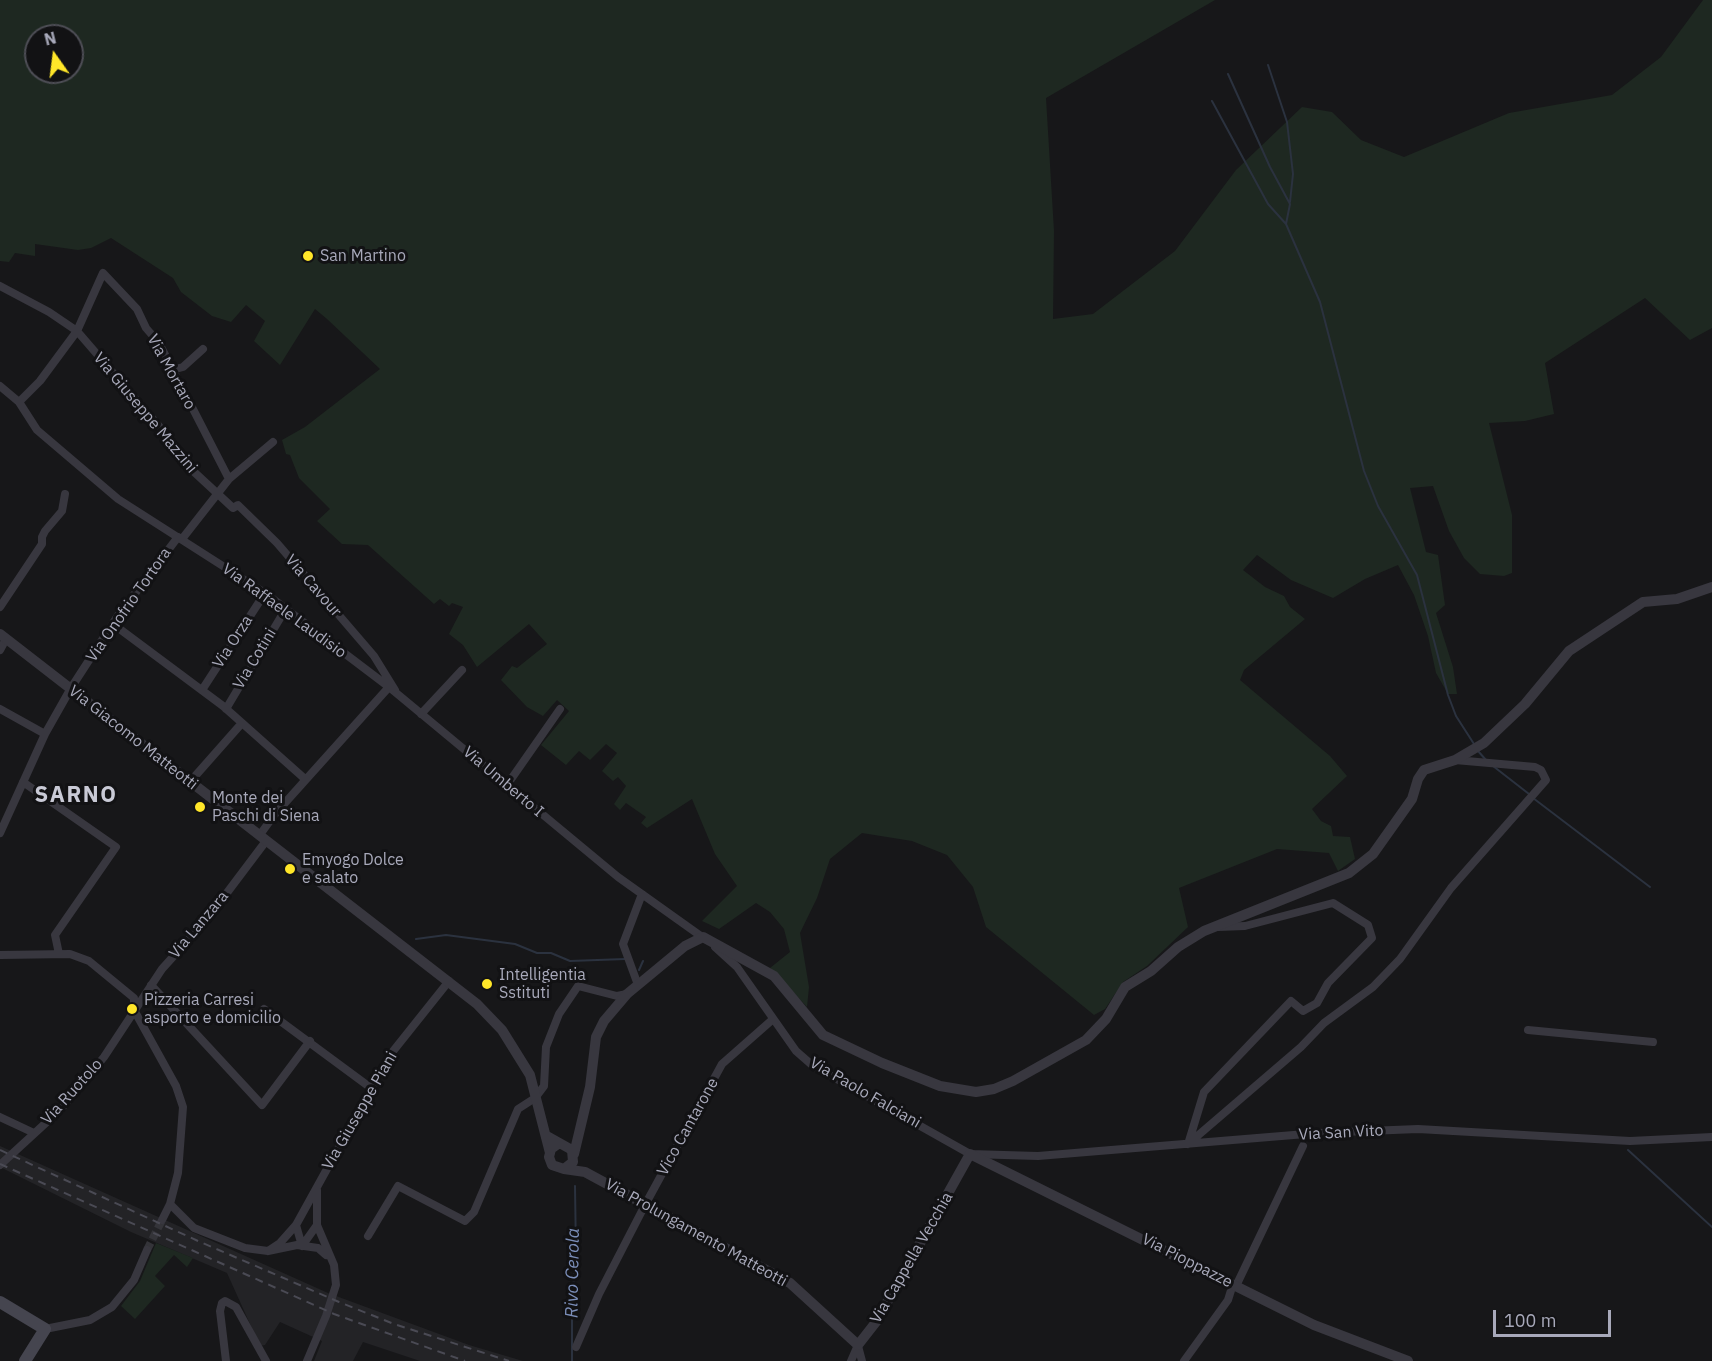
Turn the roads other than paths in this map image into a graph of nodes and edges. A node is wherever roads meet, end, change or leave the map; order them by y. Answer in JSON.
{"nodes":[{"id":1,"x":0,"y":286,"type":"edge"},
{"id":2,"x":77,"y":331,"type":"junction"},
{"id":3,"x":203,"y":349,"type":"dead end"},
{"id":4,"x":172,"y":370,"type":"junction"},
{"id":5,"x":0,"y":386,"type":"edge"},
{"id":6,"x":19,"y":402,"type":"junction"},
{"id":7,"x":273,"y":442,"type":"dead end"},
{"id":8,"x":229,"y":479,"type":"junction"},
{"id":9,"x":217,"y":492,"type":"junction"},
{"id":10,"x":65,"y":494,"type":"dead end"},
{"id":11,"x":180,"y":538,"type":"junction"},
{"id":12,"x":1712,"y":587,"type":"edge"},
{"id":13,"x":265,"y":593,"type":"junction"},
{"id":14,"x":0,"y":607,"type":"edge"},
{"id":15,"x":285,"y":610,"type":"junction"},
{"id":16,"x":113,"y":624,"type":"junction"},
{"id":17,"x":3,"y":636,"type":"edge"},
{"id":18,"x":0,"y":650,"type":"edge"},
{"id":19,"x":462,"y":670,"type":"dead end"},
{"id":20,"x":388,"y":687,"type":"junction"},
{"id":21,"x":71,"y":688,"type":"junction"},
{"id":22,"x":202,"y":690,"type":"junction"},
{"id":23,"x":398,"y":695,"type":"junction"},
{"id":24,"x":0,"y":709,"type":"edge"},
{"id":25,"x":226,"y":709,"type":"junction"},
{"id":26,"x":560,"y":709,"type":"dead end"},
{"id":27,"x":421,"y":714,"type":"junction"},
{"id":28,"x":242,"y":723,"type":"junction"},
{"id":29,"x":45,"y":734,"type":"junction"},
{"id":30,"x":1455,"y":760,"type":"junction"},
{"id":31,"x":305,"y":779,"type":"junction"},
{"id":32,"x":23,"y":782,"type":"junction"},
{"id":33,"x":189,"y":783,"type":"junction"},
{"id":34,"x":507,"y":785,"type":"junction"},
{"id":35,"x":0,"y":833,"type":"edge"},
{"id":36,"x":263,"y":839,"type":"junction"},
{"id":37,"x":642,"y":894,"type":"junction"},
{"id":38,"x":1214,"y":927,"type":"junction"},
{"id":39,"x":703,"y":937,"type":"junction"},
{"id":40,"x":59,"y":954,"type":"junction"},
{"id":41,"x":0,"y":955,"type":"edge"},
{"id":42,"x":449,"y":981,"type":"junction"},
{"id":43,"x":151,"y":985,"type":"junction"},
{"id":44,"x":638,"y":985,"type":"junction"},
{"id":45,"x":627,"y":994,"type":"junction"},
{"id":46,"x":264,"y":1009,"type":"dead end"},
{"id":47,"x":135,"y":1010,"type":"junction"},
{"id":48,"x":772,"y":1020,"type":"junction"},
{"id":49,"x":1528,"y":1030,"type":"dead end"},
{"id":50,"x":310,"y":1041,"type":"junction"},
{"id":51,"x":1653,"y":1042,"type":"dead end"},
{"id":52,"x":371,"y":1088,"type":"junction"},
{"id":53,"x":535,"y":1098,"type":"junction"},
{"id":54,"x":0,"y":1117,"type":"edge"},
{"id":55,"x":34,"y":1133,"type":"junction"},
{"id":56,"x":546,"y":1136,"type":"junction"},
{"id":57,"x":1712,"y":1137,"type":"edge"},
{"id":58,"x":579,"y":1138,"type":"junction"},
{"id":59,"x":560,"y":1144,"type":"junction"},
{"id":60,"x":1188,"y":1144,"type":"junction"},
{"id":61,"x":1303,"y":1146,"type":"dead end"},
{"id":62,"x":550,"y":1153,"type":"junction"},
{"id":63,"x":970,"y":1154,"type":"junction"},
{"id":64,"x":574,"y":1156,"type":"junction"},
{"id":65,"x":0,"y":1165,"type":"edge"},
{"id":66,"x":564,"y":1169,"type":"junction"},
{"id":67,"x":585,"y":1172,"type":"junction"},
{"id":68,"x":318,"y":1186,"type":"junction"},
{"id":69,"x":170,"y":1204,"type":"junction"},
{"id":70,"x":645,"y":1205,"type":"junction"},
{"id":71,"x":162,"y":1220,"type":"tunnel mouth"},
{"id":72,"x":296,"y":1225,"type":"junction"},
{"id":73,"x":317,"y":1225,"type":"junction"},
{"id":74,"x":368,"y":1236,"type":"dead end"},
{"id":75,"x":303,"y":1246,"type":"junction"},
{"id":76,"x":147,"y":1250,"type":"tunnel mouth"},
{"id":77,"x":268,"y":1251,"type":"junction"},
{"id":78,"x":328,"y":1256,"type":"junction"},
{"id":79,"x":1234,"y":1285,"type":"junction"},
{"id":80,"x":0,"y":1302,"type":"edge"},
{"id":81,"x":45,"y":1329,"type":"junction"},
{"id":82,"x":858,"y":1345,"type":"junction"},
{"id":83,"x":576,"y":1347,"type":"dead end"},
{"id":84,"x":25,"y":1361,"type":"edge"},
{"id":85,"x":226,"y":1361,"type":"edge"},
{"id":86,"x":266,"y":1361,"type":"edge"},
{"id":87,"x":307,"y":1361,"type":"edge"},
{"id":88,"x":851,"y":1361,"type":"edge"},
{"id":89,"x":862,"y":1361,"type":"edge"},
{"id":90,"x":1184,"y":1361,"type":"edge"},
{"id":91,"x":1408,"y":1361,"type":"edge"}],
"edges":[{"from":1,"to":2,"type":"street","name":"Via Giuseppe Mazzini"},
{"from":2,"to":4,"type":"street","name":"Via Mortaro"},
{"from":2,"to":6,"type":"street"},
{"from":2,"to":9,"type":"street","name":"Via Giuseppe Mazzini"},
{"from":3,"to":4,"type":"street"},
{"from":4,"to":8,"type":"street","name":"Via Mortaro"},
{"from":5,"to":6,"type":"street","name":"Via Raffaele Laudisio"},
{"from":6,"to":11,"type":"street","name":"Via Raffaele Laudisio"},
{"from":7,"to":8,"type":"street","name":"Via Onofrio Tortora"},
{"from":8,"to":9,"type":"street","name":"Via Onofrio Tortora"},
{"from":9,"to":11,"type":"street","name":"Via Onofrio Tortora"},
{"from":9,"to":23,"type":"street","name":"Via Cavour"},
{"from":10,"to":14,"type":"street"},
{"from":11,"to":13,"type":"street","name":"Via Raffaele Laudisio"},
{"from":11,"to":16,"type":"street","name":"Via Onofrio Tortora"},
{"from":12,"to":30,"type":"street"},
{"from":13,"to":15,"type":"street","name":"Via Raffaele Laudisio"},
{"from":13,"to":22,"type":"street","name":"Via Orza"},
{"from":15,"to":20,"type":"street","name":"Via Raffaele Laudisio"},
{"from":15,"to":25,"type":"street","name":"Via Cotini"},
{"from":16,"to":21,"type":"street","name":"Via Onofrio Tortora"},
{"from":16,"to":22,"type":"street"},
{"from":17,"to":18,"type":"street"},
{"from":17,"to":21,"type":"street","name":"Via Giacomo Matteotti"},
{"from":19,"to":27,"type":"street"},
{"from":20,"to":23,"type":"street","name":"Via Umberto I"},
{"from":20,"to":31,"type":"street","name":"Via Lanzara"},
{"from":21,"to":29,"type":"street","name":"Via Onofrio Tortora"},
{"from":21,"to":33,"type":"street","name":"Via Giacomo Matteotti"},
{"from":22,"to":25,"type":"street"},
{"from":23,"to":27,"type":"street","name":"Via Umberto I"},
{"from":24,"to":29,"type":"street"},
{"from":25,"to":28,"type":"street"},
{"from":26,"to":34,"type":"street"},
{"from":27,"to":34,"type":"street","name":"Via Umberto I"},
{"from":28,"to":31,"type":"street"},
{"from":28,"to":33,"type":"street"},
{"from":29,"to":32,"type":"street","name":"Via Onofrio Tortora"},
{"from":30,"to":38,"type":"street"},
{"from":30,"to":60,"type":"street"},
{"from":31,"to":36,"type":"street","name":"Via Lanzara"},
{"from":32,"to":35,"type":"street","name":"Via Onofrio Tortora"},
{"from":32,"to":40,"type":"street"},
{"from":33,"to":36,"type":"street","name":"Via Giacomo Matteotti"},
{"from":34,"to":37,"type":"street","name":"Via Umberto I"},
{"from":36,"to":42,"type":"street"},
{"from":36,"to":43,"type":"street","name":"Via Lanzara"},
{"from":37,"to":39,"type":"street","name":"Via Paolo Falciani"},
{"from":37,"to":44,"type":"street"},
{"from":38,"to":39,"type":"street"},
{"from":38,"to":60,"type":"street"},
{"from":39,"to":44,"type":"street"},
{"from":39,"to":48,"type":"street","name":"Via Paolo Falciani"},
{"from":40,"to":41,"type":"street"},
{"from":40,"to":47,"type":"street"},
{"from":42,"to":52,"type":"street","name":"Via Giuseppe Piani"},
{"from":42,"to":53,"type":"street"},
{"from":43,"to":47,"type":"street","name":"Via Lanzara"},
{"from":43,"to":50,"type":"street"},
{"from":44,"to":45,"type":"street"},
{"from":45,"to":53,"type":"street"},
{"from":45,"to":58,"type":"street"},
{"from":46,"to":50,"type":"street"},
{"from":47,"to":55,"type":"street","name":"Via Ruotolo"},
{"from":47,"to":69,"type":"street"},
{"from":48,"to":63,"type":"street","name":"Via Paolo Falciani"},
{"from":48,"to":70,"type":"street","name":"Vico Cantarone"},
{"from":49,"to":51,"type":"street"},
{"from":50,"to":52,"type":"street"},
{"from":52,"to":68,"type":"street","name":"Via Giuseppe Piani"},
{"from":53,"to":56,"type":"street"},
{"from":53,"to":74,"type":"street"},
{"from":54,"to":55,"type":"street"},
{"from":55,"to":65,"type":"street","name":"Via Ruotolo"},
{"from":56,"to":59,"type":"street","name":"Via Prolungamento Matteotti"},
{"from":56,"to":62,"type":"street"},
{"from":57,"to":60,"type":"street","name":"Via San Vito"},
{"from":58,"to":59,"type":"street"},
{"from":58,"to":64,"type":"street"},
{"from":59,"to":62,"type":"street"},
{"from":59,"to":64,"type":"street","name":"Via Prolungamento Matteotti"},
{"from":60,"to":63,"type":"street","name":"Via San Vito"},
{"from":61,"to":79,"type":"street"},
{"from":62,"to":66,"type":"street"},
{"from":63,"to":79,"type":"street","name":"Via Pioppazze"},
{"from":63,"to":82,"type":"street","name":"Via Cappella Vecchia"},
{"from":64,"to":66,"type":"street"},
{"from":64,"to":67,"type":"street","name":"Via Prolungamento Matteotti"},
{"from":66,"to":67,"type":"street","name":"Via Prolungamento Matteotti"},
{"from":67,"to":70,"type":"street","name":"Via Prolungamento Matteotti"},
{"from":68,"to":72,"type":"street","name":"Via Giuseppe Piani"},
{"from":68,"to":73,"type":"street"},
{"from":69,"to":71,"type":"street"},
{"from":69,"to":77,"type":"street"},
{"from":70,"to":82,"type":"street","name":"Via Prolungamento Matteotti"},
{"from":70,"to":83,"type":"street","name":"Vico Cantarone"},
{"from":72,"to":75,"type":"street"},
{"from":72,"to":77,"type":"street","name":"Via Giuseppe Piani"},
{"from":73,"to":75,"type":"street"},
{"from":73,"to":78,"type":"street"},
{"from":75,"to":77,"type":"street"},
{"from":75,"to":78,"type":"street"},
{"from":76,"to":81,"type":"street"},
{"from":78,"to":87,"type":"street"},
{"from":79,"to":90,"type":"street"},
{"from":79,"to":91,"type":"street","name":"Via Pioppazze"},
{"from":80,"to":81,"type":"main road"},
{"from":81,"to":84,"type":"main road"},
{"from":82,"to":88,"type":"street"},
{"from":82,"to":89,"type":"street"},
{"from":85,"to":86,"type":"street"}]}
